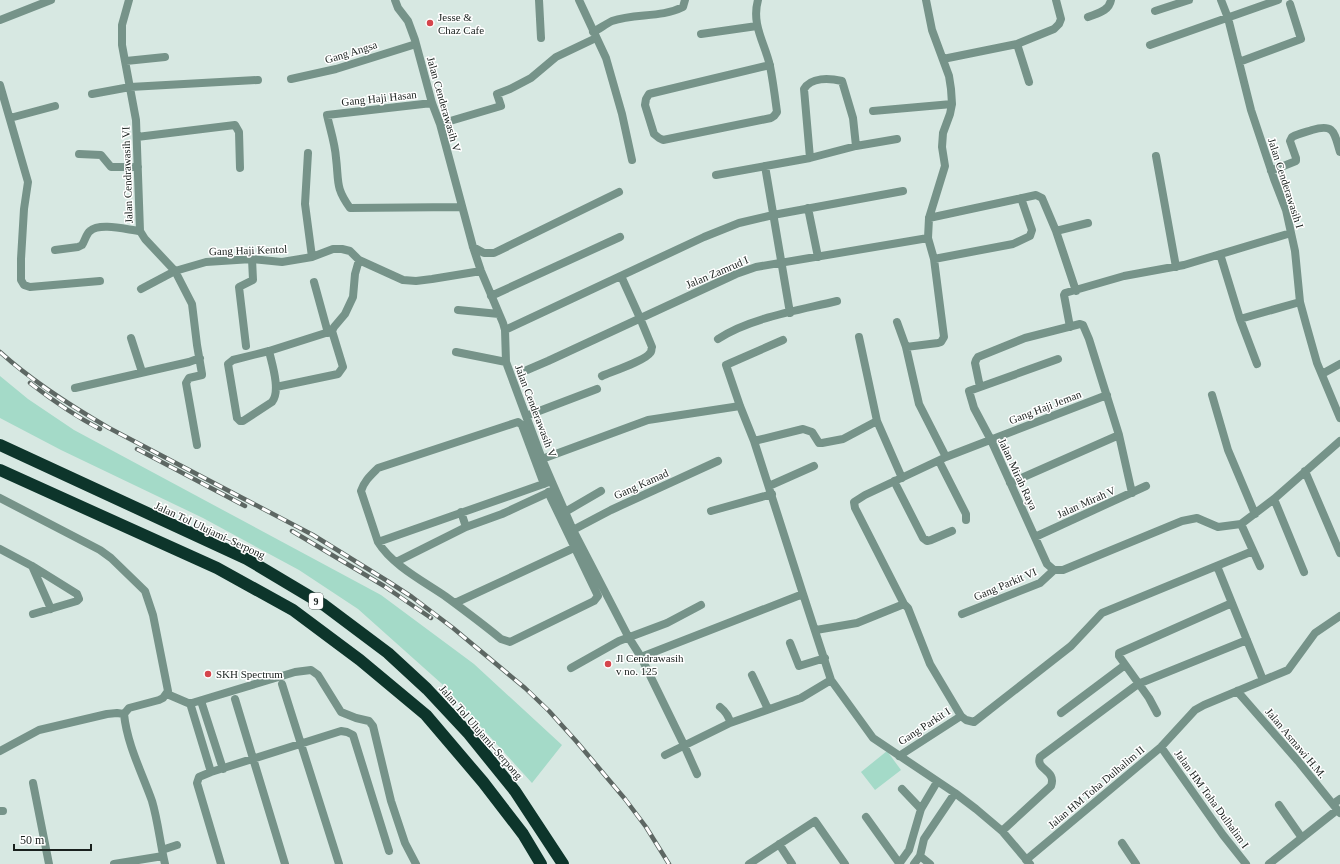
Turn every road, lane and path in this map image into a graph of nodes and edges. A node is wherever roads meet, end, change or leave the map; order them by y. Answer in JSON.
{"nodes":[{"id":1,"x":51,"y":0,"type":"edge"},
{"id":2,"x":130,"y":0,"type":"edge"},
{"id":3,"x":395,"y":0,"type":"edge"},
{"id":4,"x":539,"y":0,"type":"edge"},
{"id":5,"x":579,"y":0,"type":"edge"},
{"id":6,"x":685,"y":0,"type":"edge"},
{"id":7,"x":758,"y":0,"type":"edge"},
{"id":8,"x":926,"y":0,"type":"edge"},
{"id":9,"x":1056,"y":0,"type":"edge"},
{"id":10,"x":1111,"y":0,"type":"edge"},
{"id":11,"x":1189,"y":0,"type":"edge"},
{"id":12,"x":1221,"y":0,"type":"edge"},
{"id":13,"x":1278,"y":0,"type":"edge"},
{"id":14,"x":1290,"y":4,"type":"dead end"},
{"id":15,"x":1154,"y":11,"type":"dead end"},
{"id":16,"x":1088,"y":17,"type":"dead end"},
{"id":17,"x":1228,"y":18,"type":"junction"},
{"id":18,"x":0,"y":20,"type":"edge"},
{"id":19,"x":757,"y":26,"type":"junction"},
{"id":20,"x":701,"y":34,"type":"dead end"},
{"id":21,"x":595,"y":35,"type":"junction"},
{"id":22,"x":541,"y":38,"type":"dead end"},
{"id":23,"x":416,"y":44,"type":"junction"},
{"id":24,"x":1017,"y":44,"type":"junction"},
{"id":25,"x":1150,"y":45,"type":"dead end"},
{"id":26,"x":165,"y":57,"type":"dead end"},
{"id":27,"x":943,"y":59,"type":"junction"},
{"id":28,"x":126,"y":61,"type":"junction"},
{"id":29,"x":1239,"y":62,"type":"junction"},
{"id":30,"x":770,"y":65,"type":"junction"},
{"id":31,"x":292,"y":79,"type":"dead end"},
{"id":32,"x":258,"y":80,"type":"dead end"},
{"id":33,"x":1029,"y":82,"type":"dead end"},
{"id":34,"x":0,"y":85,"type":"edge"},
{"id":35,"x":130,"y":87,"type":"junction"},
{"id":36,"x":92,"y":94,"type":"dead end"},
{"id":37,"x":432,"y":103,"type":"junction"},
{"id":38,"x":952,"y":104,"type":"junction"},
{"id":39,"x":55,"y":106,"type":"dead end"},
{"id":40,"x":873,"y":111,"type":"dead end"},
{"id":41,"x":10,"y":118,"type":"junction"},
{"id":42,"x":440,"y":124,"type":"junction"},
{"id":43,"x":136,"y":137,"type":"junction"},
{"id":44,"x":897,"y":139,"type":"dead end"},
{"id":45,"x":856,"y":146,"type":"junction"},
{"id":46,"x":1340,"y":152,"type":"edge"},
{"id":47,"x":308,"y":153,"type":"dead end"},
{"id":48,"x":79,"y":154,"type":"dead end"},
{"id":49,"x":1156,"y":156,"type":"dead end"},
{"id":50,"x":810,"y":158,"type":"junction"},
{"id":51,"x":632,"y":160,"type":"dead end"},
{"id":52,"x":765,"y":166,"type":"junction"},
{"id":53,"x":138,"y":168,"type":"junction"},
{"id":54,"x":240,"y":168,"type":"dead end"},
{"id":55,"x":1271,"y":171,"type":"junction"},
{"id":56,"x":716,"y":175,"type":"dead end"},
{"id":57,"x":903,"y":191,"type":"dead end"},
{"id":58,"x":619,"y":192,"type":"dead end"},
{"id":59,"x":1021,"y":198,"type":"junction"},
{"id":60,"x":461,"y":207,"type":"junction"},
{"id":61,"x":808,"y":208,"type":"junction"},
{"id":62,"x":773,"y":215,"type":"junction"},
{"id":63,"x":929,"y":218,"type":"junction"},
{"id":64,"x":1088,"y":224,"type":"dead end"},
{"id":65,"x":140,"y":231,"type":"junction"},
{"id":66,"x":1056,"y":231,"type":"junction"},
{"id":67,"x":1291,"y":232,"type":"junction"},
{"id":68,"x":620,"y":237,"type":"dead end"},
{"id":69,"x":928,"y":238,"type":"junction"},
{"id":70,"x":473,"y":247,"type":"junction"},
{"id":71,"x":56,"y":250,"type":"dead end"},
{"id":72,"x":1220,"y":254,"type":"junction"},
{"id":73,"x":312,"y":256,"type":"junction"},
{"id":74,"x":818,"y":257,"type":"junction"},
{"id":75,"x":252,"y":259,"type":"junction"},
{"id":76,"x":934,"y":259,"type":"junction"},
{"id":77,"x":359,"y":260,"type":"junction"},
{"id":78,"x":782,"y":263,"type":"junction"},
{"id":79,"x":1176,"y":267,"type":"junction"},
{"id":80,"x":175,"y":271,"type":"junction"},
{"id":81,"x":481,"y":271,"type":"junction"},
{"id":82,"x":621,"y":276,"type":"junction"},
{"id":83,"x":100,"y":281,"type":"dead end"},
{"id":84,"x":314,"y":282,"type":"dead end"},
{"id":85,"x":140,"y":289,"type":"dead end"},
{"id":86,"x":1076,"y":291,"type":"junction"},
{"id":87,"x":491,"y":296,"type":"junction"},
{"id":88,"x":837,"y":301,"type":"dead end"},
{"id":89,"x":1300,"y":302,"type":"junction"},
{"id":90,"x":458,"y":310,"type":"dead end"},
{"id":91,"x":790,"y":313,"type":"junction"},
{"id":92,"x":499,"y":314,"type":"junction"},
{"id":93,"x":640,"y":318,"type":"junction"},
{"id":94,"x":1240,"y":319,"type":"junction"},
{"id":95,"x":897,"y":322,"type":"dead end"},
{"id":96,"x":1070,"y":327,"type":"junction"},
{"id":97,"x":505,"y":330,"type":"junction"},
{"id":98,"x":330,"y":332,"type":"junction"},
{"id":99,"x":859,"y":337,"type":"dead end"},
{"id":100,"x":131,"y":338,"type":"dead end"},
{"id":101,"x":718,"y":339,"type":"dead end"},
{"id":102,"x":783,"y":340,"type":"dead end"},
{"id":103,"x":246,"y":346,"type":"dead end"},
{"id":104,"x":906,"y":347,"type":"junction"},
{"id":105,"x":269,"y":351,"type":"junction"},
{"id":106,"x":456,"y":352,"type":"dead end"},
{"id":107,"x":200,"y":358,"type":"junction"},
{"id":108,"x":1058,"y":359,"type":"dead end"},
{"id":109,"x":506,"y":362,"type":"junction"},
{"id":110,"x":1257,"y":364,"type":"dead end"},
{"id":111,"x":1340,"y":364,"type":"edge"},
{"id":112,"x":527,"y":370,"type":"dead end"},
{"id":113,"x":142,"y":372,"type":"junction"},
{"id":114,"x":1322,"y":374,"type":"junction"},
{"id":115,"x":602,"y":376,"type":"dead end"},
{"id":116,"x":276,"y":387,"type":"junction"},
{"id":117,"x":980,"y":387,"type":"junction"},
{"id":118,"x":75,"y":388,"type":"dead end"},
{"id":119,"x":597,"y":389,"type":"dead end"},
{"id":120,"x":1107,"y":395,"type":"junction"},
{"id":121,"x":1212,"y":395,"type":"dead end"},
{"id":122,"x":740,"y":406,"type":"junction"},
{"id":123,"x":526,"y":416,"type":"junction"},
{"id":124,"x":1340,"y":418,"type":"edge"},
{"id":125,"x":877,"y":421,"type":"junction"},
{"id":126,"x":1119,"y":435,"type":"junction"},
{"id":127,"x":991,"y":440,"type":"junction"},
{"id":128,"x":754,"y":441,"type":"junction"},
{"id":129,"x":1340,"y":443,"type":"edge"},
{"id":130,"x":0,"y":445,"type":"edge"},
{"id":131,"x":198,"y":445,"type":"dead end"},
{"id":132,"x":542,"y":459,"type":"junction"},
{"id":133,"x":942,"y":459,"type":"junction"},
{"id":134,"x":718,"y":461,"type":"dead end"},
{"id":135,"x":814,"y":466,"type":"dead end"},
{"id":136,"x":0,"y":470,"type":"edge"},
{"id":137,"x":1305,"y":471,"type":"junction"},
{"id":138,"x":898,"y":479,"type":"junction"},
{"id":139,"x":548,"y":482,"type":"junction"},
{"id":140,"x":1010,"y":483,"type":"junction"},
{"id":141,"x":1146,"y":486,"type":"dead end"},
{"id":142,"x":770,"y":490,"type":"junction"},
{"id":143,"x":552,"y":491,"type":"junction"},
{"id":144,"x":601,"y":491,"type":"dead end"},
{"id":145,"x":1132,"y":493,"type":"junction"},
{"id":146,"x":514,"y":494,"type":"junction"},
{"id":147,"x":0,"y":498,"type":"edge"},
{"id":148,"x":1274,"y":499,"type":"junction"},
{"id":149,"x":519,"y":505,"type":"junction"},
{"id":150,"x":711,"y":511,"type":"dead end"},
{"id":151,"x":461,"y":512,"type":"junction"},
{"id":152,"x":565,"y":512,"type":"junction"},
{"id":153,"x":1255,"y":514,"type":"junction"},
{"id":154,"x":966,"y":520,"type":"dead end"},
{"id":155,"x":1241,"y":524,"type":"junction"},
{"id":156,"x":466,"y":527,"type":"junction"},
{"id":157,"x":574,"y":530,"type":"junction"},
{"id":158,"x":952,"y":531,"type":"dead end"},
{"id":159,"x":1036,"y":537,"type":"junction"},
{"id":160,"x":378,"y":542,"type":"junction"},
{"id":161,"x":576,"y":547,"type":"junction"},
{"id":162,"x":0,"y":548,"type":"edge"},
{"id":163,"x":1253,"y":551,"type":"junction"},
{"id":164,"x":1340,"y":554,"type":"edge"},
{"id":165,"x":396,"y":562,"type":"junction"},
{"id":166,"x":32,"y":566,"type":"junction"},
{"id":167,"x":1217,"y":566,"type":"junction"},
{"id":168,"x":1260,"y":566,"type":"dead end"},
{"id":169,"x":1054,"y":570,"type":"junction"},
{"id":170,"x":1304,"y":572,"type":"dead end"},
{"id":171,"x":803,"y":594,"type":"junction"},
{"id":172,"x":454,"y":603,"type":"junction"},
{"id":173,"x":1232,"y":603,"type":"junction"},
{"id":174,"x":904,"y":604,"type":"junction"},
{"id":175,"x":701,"y":605,"type":"dead end"},
{"id":176,"x":51,"y":609,"type":"junction"},
{"id":177,"x":33,"y":614,"type":"dead end"},
{"id":178,"x":962,"y":614,"type":"dead end"},
{"id":179,"x":1340,"y":616,"type":"edge"},
{"id":180,"x":816,"y":630,"type":"junction"},
{"id":181,"x":629,"y":638,"type":"junction"},
{"id":182,"x":1247,"y":640,"type":"junction"},
{"id":183,"x":790,"y":643,"type":"dead end"},
{"id":184,"x":641,"y":657,"type":"junction"},
{"id":185,"x":825,"y":658,"type":"junction"},
{"id":186,"x":1125,"y":665,"type":"junction"},
{"id":187,"x":571,"y":668,"type":"dead end"},
{"id":188,"x":752,"y":675,"type":"dead end"},
{"id":189,"x":831,"y":680,"type":"junction"},
{"id":190,"x":1263,"y":680,"type":"junction"},
{"id":191,"x":282,"y":684,"type":"dead end"},
{"id":192,"x":1138,"y":684,"type":"junction"},
{"id":193,"x":1238,"y":691,"type":"junction"},
{"id":194,"x":167,"y":694,"type":"junction"},
{"id":195,"x":235,"y":699,"type":"dead end"},
{"id":196,"x":201,"y":701,"type":"junction"},
{"id":197,"x":190,"y":703,"type":"junction"},
{"id":198,"x":720,"y":706,"type":"dead end"},
{"id":199,"x":768,"y":709,"type":"junction"},
{"id":200,"x":1061,"y":713,"type":"dead end"},
{"id":201,"x":1157,"y":713,"type":"dead end"},
{"id":202,"x":124,"y":714,"type":"junction"},
{"id":203,"x":961,"y":716,"type":"junction"},
{"id":204,"x":730,"y":722,"type":"junction"},
{"id":205,"x":301,"y":744,"type":"junction"},
{"id":206,"x":684,"y":745,"type":"junction"},
{"id":207,"x":1161,"y":747,"type":"junction"},
{"id":208,"x":0,"y":752,"type":"edge"},
{"id":209,"x":665,"y":755,"type":"dead end"},
{"id":210,"x":899,"y":756,"type":"junction"},
{"id":211,"x":253,"y":759,"type":"junction"},
{"id":212,"x":223,"y":768,"type":"junction"},
{"id":213,"x":211,"y":772,"type":"junction"},
{"id":214,"x":697,"y":774,"type":"dead end"},
{"id":215,"x":937,"y":782,"type":"junction"},
{"id":216,"x":33,"y":783,"type":"dead end"},
{"id":217,"x":902,"y":789,"type":"dead end"},
{"id":218,"x":955,"y":793,"type":"junction"},
{"id":219,"x":1340,"y":799,"type":"edge"},
{"id":220,"x":1279,"y":805,"type":"dead end"},
{"id":221,"x":922,"y":809,"type":"junction"},
{"id":222,"x":1337,"y":809,"type":"edge"},
{"id":223,"x":866,"y":817,"type":"dead end"},
{"id":224,"x":1002,"y":831,"type":"junction"},
{"id":225,"x":1302,"y":838,"type":"junction"},
{"id":226,"x":1122,"y":843,"type":"dead end"},
{"id":227,"x":779,"y":844,"type":"junction"},
{"id":228,"x":177,"y":845,"type":"dead end"},
{"id":229,"x":388,"y":851,"type":"dead end"},
{"id":230,"x":920,"y":856,"type":"junction"},
{"id":231,"x":164,"y":857,"type":"edge"},
{"id":232,"x":1028,"y":862,"type":"edge"},
{"id":233,"x":899,"y":863,"type":"edge"},
{"id":234,"x":49,"y":864,"type":"edge"},
{"id":235,"x":114,"y":864,"type":"edge"},
{"id":236,"x":221,"y":864,"type":"edge"},
{"id":237,"x":285,"y":864,"type":"edge"},
{"id":238,"x":339,"y":864,"type":"edge"},
{"id":239,"x":416,"y":864,"type":"edge"},
{"id":240,"x":541,"y":864,"type":"edge"},
{"id":241,"x":563,"y":864,"type":"edge"},
{"id":242,"x":749,"y":864,"type":"edge"},
{"id":243,"x":792,"y":864,"type":"edge"},
{"id":244,"x":845,"y":864,"type":"edge"},
{"id":245,"x":914,"y":864,"type":"edge"},
{"id":246,"x":930,"y":864,"type":"edge"},
{"id":247,"x":1136,"y":864,"type":"edge"},
{"id":248,"x":1246,"y":864,"type":"edge"},
{"id":249,"x":1269,"y":864,"type":"edge"}],
"edges":[{"from":1,"to":18,"type":"street"},
{"from":2,"to":28,"type":"street","name":"Jalan Cendrawasih VI"},
{"from":3,"to":23,"type":"street","name":"Jalan Cenderawasih V"},
{"from":4,"to":22,"type":"street"},
{"from":5,"to":21,"type":"street"},
{"from":6,"to":21,"type":"street"},
{"from":7,"to":19,"type":"street"},
{"from":8,"to":27,"type":"street"},
{"from":9,"to":24,"type":"street"},
{"from":10,"to":16,"type":"street"},
{"from":11,"to":15,"type":"street"},
{"from":12,"to":17,"type":"street","name":"Jalan Cenderawasih I"},
{"from":13,"to":17,"type":"street"},
{"from":14,"to":29,"type":"street"},
{"from":17,"to":25,"type":"street"},
{"from":17,"to":29,"type":"street","name":"Jalan Cenderawasih I"},
{"from":19,"to":20,"type":"street"},
{"from":19,"to":30,"type":"street"},
{"from":21,"to":42,"type":"street"},
{"from":21,"to":51,"type":"street"},
{"from":23,"to":31,"type":"street","name":"Gang Angsa"},
{"from":23,"to":37,"type":"street","name":"Jalan Cenderawasih V"},
{"from":24,"to":27,"type":"street"},
{"from":24,"to":33,"type":"street"},
{"from":26,"to":28,"type":"street"},
{"from":27,"to":38,"type":"street"},
{"from":28,"to":35,"type":"street","name":"Jalan Cendrawasih VI"},
{"from":29,"to":55,"type":"street","name":"Jalan Cenderawasih I"},
{"from":30,"to":30,"type":"street"},
{"from":32,"to":35,"type":"street"},
{"from":34,"to":41,"type":"street"},
{"from":35,"to":36,"type":"street"},
{"from":35,"to":43,"type":"street","name":"Jalan Cendrawasih VI"},
{"from":37,"to":42,"type":"street","name":"Jalan Cenderawasih V"},
{"from":37,"to":60,"type":"street","name":"Gang Haji Hasan"},
{"from":38,"to":40,"type":"street"},
{"from":38,"to":63,"type":"street"},
{"from":39,"to":41,"type":"street"},
{"from":41,"to":83,"type":"street"},
{"from":42,"to":60,"type":"street","name":"Jalan Cenderawasih V"},
{"from":43,"to":53,"type":"street","name":"Jalan Cendrawasih VI"},
{"from":43,"to":54,"type":"street"},
{"from":44,"to":45,"type":"street"},
{"from":45,"to":50,"type":"street"},
{"from":45,"to":50,"type":"street"},
{"from":46,"to":55,"type":"street"},
{"from":47,"to":73,"type":"street"},
{"from":48,"to":53,"type":"street"},
{"from":49,"to":79,"type":"street"},
{"from":50,"to":52,"type":"street"},
{"from":52,"to":56,"type":"street"},
{"from":52,"to":62,"type":"street"},
{"from":53,"to":65,"type":"street","name":"Jalan Cendrawasih VI"},
{"from":55,"to":67,"type":"street","name":"Jalan Cenderawasih I"},
{"from":57,"to":61,"type":"street"},
{"from":58,"to":70,"type":"street"},
{"from":59,"to":63,"type":"street"},
{"from":59,"to":66,"type":"street"},
{"from":59,"to":76,"type":"street"},
{"from":60,"to":70,"type":"street","name":"Jalan Cenderawasih V"},
{"from":61,"to":62,"type":"street"},
{"from":61,"to":74,"type":"street"},
{"from":62,"to":78,"type":"street"},
{"from":62,"to":82,"type":"street"},
{"from":63,"to":69,"type":"street"},
{"from":64,"to":66,"type":"street"},
{"from":65,"to":71,"type":"street"},
{"from":65,"to":80,"type":"street","name":"Jalan Cendrawasih VI"},
{"from":66,"to":86,"type":"street"},
{"from":67,"to":72,"type":"street"},
{"from":67,"to":89,"type":"street","name":"Jalan Cenderawasih I"},
{"from":68,"to":87,"type":"street"},
{"from":69,"to":74,"type":"street","name":"Jalan Zamrud I"},
{"from":69,"to":76,"type":"street"},
{"from":70,"to":81,"type":"street","name":"Jalan Cenderawasih V"},
{"from":72,"to":79,"type":"street"},
{"from":72,"to":94,"type":"street"},
{"from":73,"to":75,"type":"street","name":"Gang Haji Kentol"},
{"from":73,"to":77,"type":"street","name":"Gang Haji Kentol"},
{"from":74,"to":78,"type":"street","name":"Jalan Zamrud I"},
{"from":75,"to":80,"type":"street","name":"Gang Haji Kentol"},
{"from":75,"to":103,"type":"street"},
{"from":76,"to":104,"type":"street"},
{"from":77,"to":81,"type":"street","name":"Gang Haji Kentol"},
{"from":77,"to":98,"type":"street"},
{"from":78,"to":91,"type":"street"},
{"from":78,"to":93,"type":"street","name":"Jalan Zamrud I"},
{"from":79,"to":86,"type":"street"},
{"from":80,"to":85,"type":"street","name":"Gang Haji Kentol"},
{"from":80,"to":107,"type":"street","name":"Jalan Cendrawasih VI"},
{"from":81,"to":87,"type":"street","name":"Jalan Cenderawasih V"},
{"from":82,"to":93,"type":"street"},
{"from":82,"to":97,"type":"street"},
{"from":84,"to":98,"type":"street"},
{"from":86,"to":96,"type":"street"},
{"from":87,"to":92,"type":"street","name":"Jalan Cenderawasih V"},
{"from":88,"to":91,"type":"street"},
{"from":89,"to":94,"type":"street"},
{"from":89,"to":114,"type":"street","name":"Jalan Cenderawasih I"},
{"from":90,"to":92,"type":"street"},
{"from":91,"to":101,"type":"street"},
{"from":92,"to":97,"type":"street","name":"Jalan Cenderawasih V"},
{"from":93,"to":112,"type":"street","name":"Jalan Zamrud I"},
{"from":93,"to":115,"type":"street"},
{"from":94,"to":110,"type":"street"},
{"from":95,"to":104,"type":"street"},
{"from":96,"to":117,"type":"street"},
{"from":96,"to":120,"type":"street"},
{"from":97,"to":109,"type":"street","name":"Jalan Cenderawasih V"},
{"from":98,"to":105,"type":"street"},
{"from":98,"to":116,"type":"street"},
{"from":99,"to":125,"type":"street"},
{"from":100,"to":113,"type":"street"},
{"from":102,"to":122,"type":"street"},
{"from":104,"to":133,"type":"street"},
{"from":105,"to":116,"type":"street"},
{"from":105,"to":116,"type":"street"},
{"from":106,"to":109,"type":"street"},
{"from":107,"to":113,"type":"street"},
{"from":107,"to":131,"type":"street","name":"Jalan Cendrawasih VI"},
{"from":108,"to":117,"type":"street"},
{"from":109,"to":123,"type":"street","name":"Jalan Cenderawasih V"},
{"from":111,"to":114,"type":"street"},
{"from":113,"to":118,"type":"street"},
{"from":114,"to":124,"type":"street","name":"Jalan Cenderawasih I"},
{"from":117,"to":127,"type":"street","name":"Jalan Mirah Raya"},
{"from":119,"to":123,"type":"street"},
{"from":120,"to":126,"type":"street"},
{"from":120,"to":127,"type":"street","name":"Gang Haji Jeman"},
{"from":121,"to":153,"type":"street"},
{"from":122,"to":128,"type":"street"},
{"from":122,"to":132,"type":"street"},
{"from":123,"to":132,"type":"street","name":"Jalan Cenderawasih V"},
{"from":125,"to":128,"type":"street"},
{"from":125,"to":138,"type":"street"},
{"from":126,"to":140,"type":"street"},
{"from":126,"to":145,"type":"street"},
{"from":127,"to":133,"type":"street","name":"Gang Haji Jeman"},
{"from":127,"to":140,"type":"street","name":"Jalan Mirah Raya"},
{"from":128,"to":142,"type":"street"},
{"from":129,"to":137,"type":"street"},
{"from":130,"to":241,"type":"highway","name":"Jalan Tol Ulujami–Serpong","number":"9"},
{"from":132,"to":139,"type":"street","name":"Jalan Cenderawasih V"},
{"from":133,"to":138,"type":"street","name":"Gang Haji Jeman"},
{"from":133,"to":154,"type":"street"},
{"from":134,"to":157,"type":"street","name":"Gang Kamad"},
{"from":135,"to":142,"type":"street"},
{"from":136,"to":240,"type":"highway","number":"9"},
{"from":137,"to":148,"type":"street"},
{"from":137,"to":164,"type":"street"},
{"from":138,"to":158,"type":"street"},
{"from":138,"to":174,"type":"street","name":"Gang Haji Jeman"},
{"from":139,"to":143,"type":"street","name":"Jalan Cenderawasih V"},
{"from":139,"to":146,"type":"street"},
{"from":139,"to":160,"type":"street"},
{"from":140,"to":159,"type":"street","name":"Jalan Mirah Raya"},
{"from":141,"to":145,"type":"street","name":"Jalan Mirah V"},
{"from":142,"to":150,"type":"street"},
{"from":142,"to":171,"type":"street"},
{"from":143,"to":149,"type":"street"},
{"from":143,"to":152,"type":"street","name":"Jalan Cenderawasih V"},
{"from":143,"to":161,"type":"street"},
{"from":144,"to":152,"type":"street"},
{"from":145,"to":159,"type":"street","name":"Jalan Mirah V"},
{"from":146,"to":149,"type":"street"},
{"from":146,"to":151,"type":"street"},
{"from":147,"to":194,"type":"street"},
{"from":148,"to":153,"type":"street"},
{"from":148,"to":170,"type":"street"},
{"from":149,"to":156,"type":"street"},
{"from":151,"to":156,"type":"street"},
{"from":151,"to":160,"type":"street"},
{"from":152,"to":157,"type":"street","name":"Jalan Cenderawasih V"},
{"from":153,"to":155,"type":"street"},
{"from":155,"to":163,"type":"street"},
{"from":155,"to":169,"type":"street"},
{"from":156,"to":165,"type":"street"},
{"from":157,"to":181,"type":"street","name":"Jalan Cenderawasih V"},
{"from":159,"to":169,"type":"street","name":"Jalan Mirah Raya"},
{"from":160,"to":165,"type":"street"},
{"from":161,"to":172,"type":"street"},
{"from":161,"to":172,"type":"street"},
{"from":162,"to":166,"type":"street"},
{"from":163,"to":167,"type":"street"},
{"from":163,"to":168,"type":"street"},
{"from":165,"to":172,"type":"street"},
{"from":166,"to":176,"type":"street"},
{"from":166,"to":176,"type":"street"},
{"from":167,"to":173,"type":"street"},
{"from":167,"to":203,"type":"street"},
{"from":169,"to":178,"type":"street","name":"Gang Parkit VI"},
{"from":171,"to":180,"type":"street"},
{"from":171,"to":184,"type":"street"},
{"from":173,"to":182,"type":"street"},
{"from":173,"to":186,"type":"street"},
{"from":174,"to":180,"type":"street"},
{"from":174,"to":203,"type":"street"},
{"from":175,"to":181,"type":"street"},
{"from":176,"to":177,"type":"street"},
{"from":179,"to":190,"type":"street","name":"Jalan HM Toha Dulhalim II"},
{"from":180,"to":185,"type":"street"},
{"from":181,"to":184,"type":"street","name":"Jalan Cenderawasih V"},
{"from":181,"to":187,"type":"street"},
{"from":182,"to":190,"type":"street"},
{"from":182,"to":192,"type":"street"},
{"from":183,"to":185,"type":"street"},
{"from":184,"to":206,"type":"street","name":"Jalan Cenderawasih V"},
{"from":185,"to":189,"type":"street"},
{"from":186,"to":192,"type":"street"},
{"from":186,"to":200,"type":"street"},
{"from":188,"to":199,"type":"street"},
{"from":189,"to":199,"type":"street"},
{"from":189,"to":210,"type":"street"},
{"from":190,"to":193,"type":"street","name":"Jalan HM Toha Dulhalim II"},
{"from":191,"to":205,"type":"street"},
{"from":192,"to":201,"type":"street"},
{"from":192,"to":224,"type":"street"},
{"from":193,"to":207,"type":"street","name":"Jalan HM Toha Dulhalim II"},
{"from":193,"to":222,"type":"street","name":"Jalan Asmawi H.M."},
{"from":194,"to":197,"type":"street"},
{"from":194,"to":202,"type":"street"},
{"from":195,"to":211,"type":"street"},
{"from":196,"to":197,"type":"street"},
{"from":196,"to":212,"type":"street"},
{"from":196,"to":239,"type":"street"},
{"from":197,"to":213,"type":"street"},
{"from":198,"to":204,"type":"street"},
{"from":199,"to":204,"type":"street"},
{"from":202,"to":208,"type":"street"},
{"from":202,"to":231,"type":"street"},
{"from":203,"to":210,"type":"street","name":"Gang Parkit I"},
{"from":204,"to":206,"type":"street"},
{"from":205,"to":211,"type":"street"},
{"from":205,"to":229,"type":"street"},
{"from":205,"to":238,"type":"street"},
{"from":206,"to":209,"type":"street"},
{"from":206,"to":214,"type":"street","name":"Jalan Cenderawasih V"},
{"from":207,"to":232,"type":"street","name":"Jalan HM Toha Dulhalim II"},
{"from":207,"to":248,"type":"street","name":"Jalan HM Toha Dulhalim I"},
{"from":210,"to":215,"type":"street"},
{"from":211,"to":212,"type":"street"},
{"from":211,"to":237,"type":"street"},
{"from":212,"to":213,"type":"street"},
{"from":213,"to":236,"type":"street"},
{"from":215,"to":218,"type":"street"},
{"from":215,"to":221,"type":"street"},
{"from":216,"to":234,"type":"street"},
{"from":217,"to":221,"type":"street"},
{"from":218,"to":224,"type":"street"},
{"from":218,"to":230,"type":"street"},
{"from":219,"to":222,"type":"street"},
{"from":220,"to":225,"type":"street"},
{"from":221,"to":233,"type":"street"},
{"from":222,"to":225,"type":"street"},
{"from":223,"to":233,"type":"street"},
{"from":224,"to":232,"type":"street"},
{"from":225,"to":249,"type":"street"},
{"from":226,"to":247,"type":"street"},
{"from":227,"to":242,"type":"street"},
{"from":227,"to":243,"type":"street"},
{"from":227,"to":244,"type":"street"},
{"from":228,"to":231,"type":"street"},
{"from":230,"to":245,"type":"street"},
{"from":230,"to":246,"type":"street"},
{"from":231,"to":235,"type":"street"}]}
